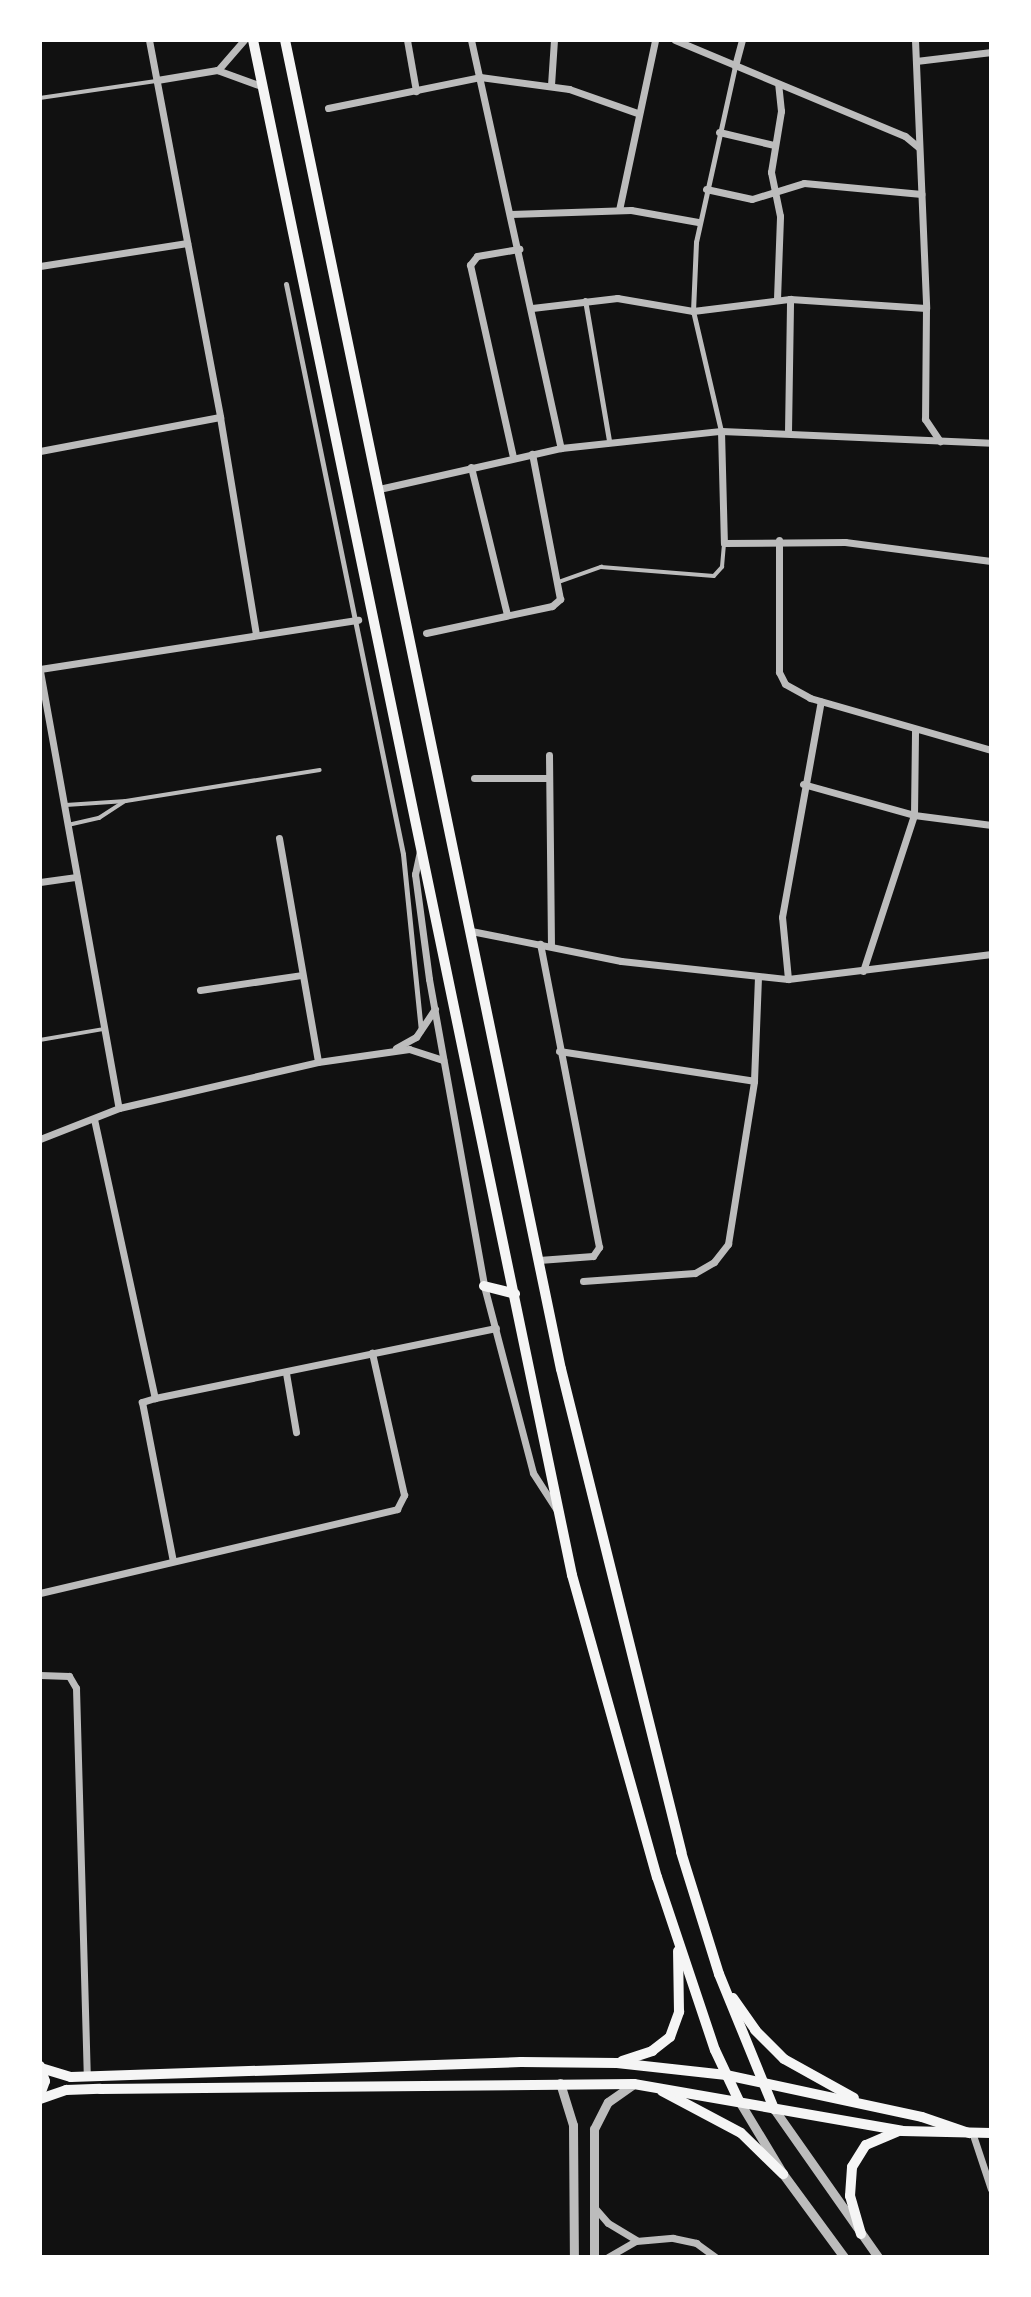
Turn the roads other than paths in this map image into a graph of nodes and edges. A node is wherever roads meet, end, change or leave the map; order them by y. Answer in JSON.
{"nodes":[{"id":1,"x":149,"y":40,"type":"edge"},
{"id":2,"x":244,"y":40,"type":"edge"},
{"id":3,"x":253,"y":40,"type":"edge"},
{"id":4,"x":285,"y":40,"type":"edge"},
{"id":5,"x":407,"y":40,"type":"edge"},
{"id":6,"x":471,"y":40,"type":"edge"},
{"id":7,"x":554,"y":40,"type":"edge"},
{"id":8,"x":655,"y":40,"type":"edge"},
{"id":9,"x":675,"y":40,"type":"edge"},
{"id":10,"x":742,"y":40,"type":"edge"},
{"id":11,"x":915,"y":40,"type":"edge"},
{"id":12,"x":991,"y":52,"type":"edge"},
{"id":13,"x":916,"y":61,"type":"junction"},
{"id":14,"x":735,"y":66,"type":"junction"},
{"id":15,"x":218,"y":70,"type":"junction"},
{"id":16,"x":480,"y":77,"type":"junction"},
{"id":17,"x":157,"y":80,"type":"junction"},
{"id":18,"x":778,"y":84,"type":"junction"},
{"id":19,"x":551,"y":85,"type":"junction"},
{"id":20,"x":261,"y":86,"type":"junction"},
{"id":21,"x":416,"y":91,"type":"junction"},
{"id":22,"x":40,"y":98,"type":"edge"},
{"id":23,"x":328,"y":108,"type":"dead end"},
{"id":24,"x":637,"y":113,"type":"junction"},
{"id":25,"x":719,"y":132,"type":"junction"},
{"id":26,"x":774,"y":145,"type":"junction"},
{"id":27,"x":919,"y":147,"type":"junction"},
{"id":28,"x":706,"y":189,"type":"junction"},
{"id":29,"x":775,"y":192,"type":"junction"},
{"id":30,"x":921,"y":194,"type":"junction"},
{"id":31,"x":619,"y":209,"type":"junction"},
{"id":32,"x":511,"y":214,"type":"junction"},
{"id":33,"x":698,"y":222,"type":"junction"},
{"id":34,"x":187,"y":243,"type":"junction"},
{"id":35,"x":519,"y":249,"type":"junction"},
{"id":36,"x":40,"y":266,"type":"edge"},
{"id":37,"x":286,"y":284,"type":"dead end"},
{"id":38,"x":585,"y":299,"type":"junction"},
{"id":39,"x":777,"y":299,"type":"junction"},
{"id":40,"x":790,"y":299,"type":"junction"},
{"id":41,"x":531,"y":307,"type":"junction"},
{"id":42,"x":926,"y":309,"type":"junction"},
{"id":43,"x":694,"y":311,"type":"junction"},
{"id":44,"x":220,"y":417,"type":"junction"},
{"id":45,"x":721,"y":431,"type":"junction"},
{"id":46,"x":788,"y":432,"type":"junction"},
{"id":47,"x":609,"y":441,"type":"junction"},
{"id":48,"x":940,"y":442,"type":"junction"},
{"id":49,"x":991,"y":443,"type":"edge"},
{"id":50,"x":561,"y":448,"type":"junction"},
{"id":51,"x":40,"y":450,"type":"edge"},
{"id":52,"x":533,"y":454,"type":"junction"},
{"id":53,"x":513,"y":457,"type":"junction"},
{"id":54,"x":471,"y":467,"type":"junction"},
{"id":55,"x":379,"y":489,"type":"junction"},
{"id":56,"x":779,"y":540,"type":"junction"},
{"id":57,"x":724,"y":543,"type":"junction"},
{"id":58,"x":991,"y":561,"type":"edge"},
{"id":59,"x":559,"y":582,"type":"junction"},
{"id":60,"x":507,"y":615,"type":"junction"},
{"id":61,"x":358,"y":620,"type":"junction"},
{"id":62,"x":426,"y":634,"type":"dead end"},
{"id":63,"x":256,"y":635,"type":"junction"},
{"id":64,"x":40,"y":670,"type":"edge"},
{"id":65,"x":821,"y":701,"type":"junction"},
{"id":66,"x":915,"y":729,"type":"junction"},
{"id":67,"x":991,"y":750,"type":"edge"},
{"id":68,"x":549,"y":755,"type":"dead end"},
{"id":69,"x":320,"y":770,"type":"dead end"},
{"id":70,"x":474,"y":778,"type":"dead end"},
{"id":71,"x":549,"y":778,"type":"junction"},
{"id":72,"x":803,"y":784,"type":"junction"},
{"id":73,"x":125,"y":801,"type":"junction"},
{"id":74,"x":64,"y":805,"type":"junction"},
{"id":75,"x":914,"y":815,"type":"junction"},
{"id":76,"x":68,"y":825,"type":"junction"},
{"id":77,"x":991,"y":825,"type":"edge"},
{"id":78,"x":279,"y":838,"type":"dead end"},
{"id":79,"x":420,"y":850,"type":"junction"},
{"id":80,"x":77,"y":877,"type":"junction"},
{"id":81,"x":40,"y":882,"type":"edge"},
{"id":82,"x":471,"y":931,"type":"junction"},
{"id":83,"x":540,"y":944,"type":"junction"},
{"id":84,"x":551,"y":946,"type":"junction"},
{"id":85,"x":991,"y":954,"type":"edge"},
{"id":86,"x":863,"y":971,"type":"junction"},
{"id":87,"x":302,"y":975,"type":"junction"},
{"id":88,"x":758,"y":977,"type":"junction"},
{"id":89,"x":788,"y":979,"type":"junction"},
{"id":90,"x":200,"y":990,"type":"dead end"},
{"id":91,"x":435,"y":1009,"type":"junction"},
{"id":92,"x":104,"y":1029,"type":"junction"},
{"id":93,"x":421,"y":1031,"type":"junction"},
{"id":94,"x":40,"y":1040,"type":"edge"},
{"id":95,"x":392,"y":1050,"type":"junction"},
{"id":96,"x":559,"y":1051,"type":"junction"},
{"id":97,"x":443,"y":1060,"type":"junction"},
{"id":98,"x":318,"y":1062,"type":"junction"},
{"id":99,"x":754,"y":1081,"type":"junction"},
{"id":100,"x":119,"y":1108,"type":"junction"},
{"id":101,"x":94,"y":1119,"type":"junction"},
{"id":102,"x":40,"y":1139,"type":"edge"},
{"id":103,"x":539,"y":1260,"type":"junction"},
{"id":104,"x":583,"y":1281,"type":"dead end"},
{"id":105,"x":484,"y":1286,"type":"junction"},
{"id":106,"x":515,"y":1294,"type":"junction"},
{"id":107,"x":496,"y":1328,"type":"junction"},
{"id":108,"x":372,"y":1353,"type":"junction"},
{"id":109,"x":286,"y":1373,"type":"junction"},
{"id":110,"x":155,"y":1398,"type":"junction"},
{"id":111,"x":296,"y":1432,"type":"dead end"},
{"id":112,"x":562,"y":1517,"type":"junction"},
{"id":113,"x":173,"y":1561,"type":"junction"},
{"id":114,"x":40,"y":1593,"type":"edge"},
{"id":115,"x":40,"y":1675,"type":"edge"},
{"id":116,"x":677,"y":1937,"type":"junction"},
{"id":117,"x":719,"y":1974,"type":"junction"},
{"id":118,"x":617,"y":2063,"type":"junction"},
{"id":119,"x":453,"y":2064,"type":"junction"},
{"id":120,"x":41,"y":2067,"type":"edge"},
{"id":121,"x":87,"y":2075,"type":"junction"},
{"id":122,"x":726,"y":2075,"type":"junction"},
{"id":123,"x":762,"y":2082,"type":"junction"},
{"id":124,"x":453,"y":2083,"type":"junction"},
{"id":125,"x":560,"y":2083,"type":"junction"},
{"id":126,"x":634,"y":2084,"type":"junction"},
{"id":127,"x":652,"y":2086,"type":"junction"},
{"id":128,"x":40,"y":2097,"type":"edge"},
{"id":129,"x":739,"y":2101,"type":"junction"},
{"id":130,"x":870,"y":2106,"type":"junction"},
{"id":131,"x":774,"y":2109,"type":"junction"},
{"id":132,"x":902,"y":2131,"type":"junction"},
{"id":133,"x":991,"y":2133,"type":"edge"},
{"id":134,"x":973,"y":2135,"type":"junction"},
{"id":135,"x":783,"y":2174,"type":"junction"},
{"id":136,"x":991,"y":2189,"type":"edge"},
{"id":137,"x":593,"y":2206,"type":"junction"},
{"id":138,"x":861,"y":2234,"type":"junction"},
{"id":139,"x":636,"y":2241,"type":"junction"},
{"id":140,"x":574,"y":2257,"type":"edge"},
{"id":141,"x":594,"y":2257,"type":"edge"},
{"id":142,"x":608,"y":2257,"type":"edge"},
{"id":143,"x":715,"y":2257,"type":"edge"},
{"id":144,"x":844,"y":2257,"type":"edge"},
{"id":145,"x":878,"y":2257,"type":"edge"}],
"edges":[{"from":1,"to":17,"type":"street"},
{"from":2,"to":15,"type":"street"},
{"from":3,"to":20,"type":"main road"},
{"from":4,"to":55,"type":"main road"},
{"from":5,"to":21,"type":"street"},
{"from":6,"to":16,"type":"street"},
{"from":7,"to":19,"type":"street"},
{"from":8,"to":24,"type":"street"},
{"from":9,"to":14,"type":"street"},
{"from":10,"to":14,"type":"street"},
{"from":11,"to":13,"type":"street"},
{"from":12,"to":13,"type":"street"},
{"from":13,"to":27,"type":"street"},
{"from":14,"to":18,"type":"street"},
{"from":14,"to":25,"type":"street"},
{"from":15,"to":17,"type":"street"},
{"from":15,"to":20,"type":"street"},
{"from":16,"to":19,"type":"street"},
{"from":16,"to":21,"type":"street"},
{"from":16,"to":32,"type":"street"},
{"from":17,"to":22,"type":"lane"},
{"from":17,"to":34,"type":"street"},
{"from":18,"to":26,"type":"street"},
{"from":18,"to":27,"type":"street"},
{"from":19,"to":24,"type":"street"},
{"from":20,"to":79,"type":"main road"},
{"from":21,"to":23,"type":"street"},
{"from":24,"to":31,"type":"street"},
{"from":25,"to":26,"type":"street"},
{"from":25,"to":28,"type":"street"},
{"from":26,"to":29,"type":"street"},
{"from":27,"to":30,"type":"street"},
{"from":28,"to":29,"type":"street"},
{"from":28,"to":33,"type":"street"},
{"from":29,"to":30,"type":"street"},
{"from":29,"to":39,"type":"street"},
{"from":30,"to":42,"type":"street"},
{"from":31,"to":32,"type":"street"},
{"from":31,"to":33,"type":"street"},
{"from":32,"to":35,"type":"street"},
{"from":33,"to":43,"type":"street"},
{"from":34,"to":36,"type":"street"},
{"from":34,"to":44,"type":"street"},
{"from":35,"to":41,"type":"street"},
{"from":35,"to":53,"type":"street"},
{"from":37,"to":61,"type":"street"},
{"from":38,"to":41,"type":"street"},
{"from":38,"to":43,"type":"street"},
{"from":38,"to":47,"type":"street"},
{"from":39,"to":40,"type":"street"},
{"from":39,"to":43,"type":"street"},
{"from":40,"to":42,"type":"street"},
{"from":40,"to":46,"type":"street"},
{"from":41,"to":50,"type":"street"},
{"from":42,"to":48,"type":"street"},
{"from":43,"to":45,"type":"street"},
{"from":44,"to":51,"type":"street"},
{"from":44,"to":63,"type":"street"},
{"from":45,"to":46,"type":"street"},
{"from":45,"to":47,"type":"street"},
{"from":45,"to":57,"type":"street"},
{"from":46,"to":48,"type":"street"},
{"from":47,"to":50,"type":"street"},
{"from":48,"to":49,"type":"street"},
{"from":50,"to":52,"type":"street"},
{"from":52,"to":53,"type":"street"},
{"from":52,"to":59,"type":"street"},
{"from":53,"to":54,"type":"street"},
{"from":54,"to":55,"type":"street"},
{"from":54,"to":60,"type":"street"},
{"from":55,"to":82,"type":"main road"},
{"from":56,"to":57,"type":"street"},
{"from":56,"to":58,"type":"street"},
{"from":56,"to":65,"type":"street"},
{"from":57,"to":59,"type":"lane"},
{"from":59,"to":60,"type":"street"},
{"from":60,"to":62,"type":"street"},
{"from":61,"to":63,"type":"street"},
{"from":61,"to":93,"type":"street"},
{"from":63,"to":64,"type":"street"},
{"from":64,"to":74,"type":"street"},
{"from":65,"to":66,"type":"street"},
{"from":65,"to":72,"type":"street"},
{"from":66,"to":67,"type":"street"},
{"from":66,"to":75,"type":"street"},
{"from":68,"to":71,"type":"street"},
{"from":69,"to":73,"type":"lane"},
{"from":70,"to":71,"type":"street"},
{"from":71,"to":84,"type":"street"},
{"from":72,"to":75,"type":"street"},
{"from":72,"to":89,"type":"street"},
{"from":73,"to":74,"type":"lane"},
{"from":73,"to":76,"type":"lane"},
{"from":74,"to":76,"type":"street"},
{"from":75,"to":77,"type":"street"},
{"from":75,"to":86,"type":"street"},
{"from":76,"to":80,"type":"street"},
{"from":78,"to":87,"type":"street"},
{"from":79,"to":91,"type":"street"},
{"from":79,"to":106,"type":"main road"},
{"from":80,"to":81,"type":"street"},
{"from":80,"to":92,"type":"street"},
{"from":82,"to":83,"type":"street"},
{"from":82,"to":103,"type":"main road"},
{"from":83,"to":84,"type":"street"},
{"from":83,"to":96,"type":"street"},
{"from":84,"to":88,"type":"street"},
{"from":85,"to":86,"type":"street"},
{"from":86,"to":89,"type":"street"},
{"from":87,"to":90,"type":"street"},
{"from":87,"to":98,"type":"street"},
{"from":88,"to":89,"type":"street"},
{"from":88,"to":99,"type":"street"},
{"from":91,"to":93,"type":"street"},
{"from":91,"to":97,"type":"street"},
{"from":92,"to":94,"type":"lane"},
{"from":92,"to":100,"type":"street"},
{"from":93,"to":95,"type":"street"},
{"from":95,"to":97,"type":"street"},
{"from":95,"to":98,"type":"street"},
{"from":96,"to":99,"type":"street"},
{"from":96,"to":103,"type":"street"},
{"from":97,"to":105,"type":"street"},
{"from":98,"to":100,"type":"street"},
{"from":99,"to":104,"type":"street"},
{"from":100,"to":101,"type":"street"},
{"from":101,"to":102,"type":"street"},
{"from":101,"to":110,"type":"street"},
{"from":103,"to":117,"type":"main road"},
{"from":105,"to":106,"type":"main road"},
{"from":105,"to":107,"type":"street"},
{"from":106,"to":112,"type":"main road"},
{"from":107,"to":108,"type":"street"},
{"from":107,"to":112,"type":"street"},
{"from":108,"to":109,"type":"street"},
{"from":108,"to":113,"type":"street"},
{"from":109,"to":110,"type":"street"},
{"from":109,"to":111,"type":"street"},
{"from":110,"to":113,"type":"street"},
{"from":112,"to":116,"type":"main road"},
{"from":113,"to":114,"type":"street"},
{"from":115,"to":121,"type":"street"},
{"from":116,"to":118,"type":"main road"},
{"from":116,"to":122,"type":"main road"},
{"from":117,"to":123,"type":"main road"},
{"from":117,"to":130,"type":"main road"},
{"from":118,"to":119,"type":"main road"},
{"from":118,"to":122,"type":"main road"},
{"from":119,"to":121,"type":"main road"},
{"from":119,"to":124,"type":"main road"},
{"from":120,"to":121,"type":"main road"},
{"from":120,"to":128,"type":"main road"},
{"from":122,"to":123,"type":"main road"},
{"from":122,"to":129,"type":"main road"},
{"from":123,"to":130,"type":"main road"},
{"from":123,"to":131,"type":"main road"},
{"from":124,"to":125,"type":"main road"},
{"from":124,"to":128,"type":"main road"},
{"from":125,"to":126,"type":"main road"},
{"from":125,"to":140,"type":"street"},
{"from":126,"to":127,"type":"main road"},
{"from":126,"to":137,"type":"street"},
{"from":127,"to":129,"type":"main road"},
{"from":127,"to":135,"type":"main road"},
{"from":129,"to":131,"type":"main road"},
{"from":129,"to":135,"type":"street"},
{"from":130,"to":134,"type":"main road"},
{"from":131,"to":132,"type":"main road"},
{"from":131,"to":138,"type":"street"},
{"from":132,"to":134,"type":"main road"},
{"from":132,"to":138,"type":"main road"},
{"from":133,"to":134,"type":"main road"},
{"from":134,"to":136,"type":"street"},
{"from":135,"to":144,"type":"street"},
{"from":137,"to":139,"type":"street"},
{"from":137,"to":141,"type":"street"},
{"from":138,"to":145,"type":"street"},
{"from":139,"to":142,"type":"street"},
{"from":139,"to":143,"type":"street"}]}
